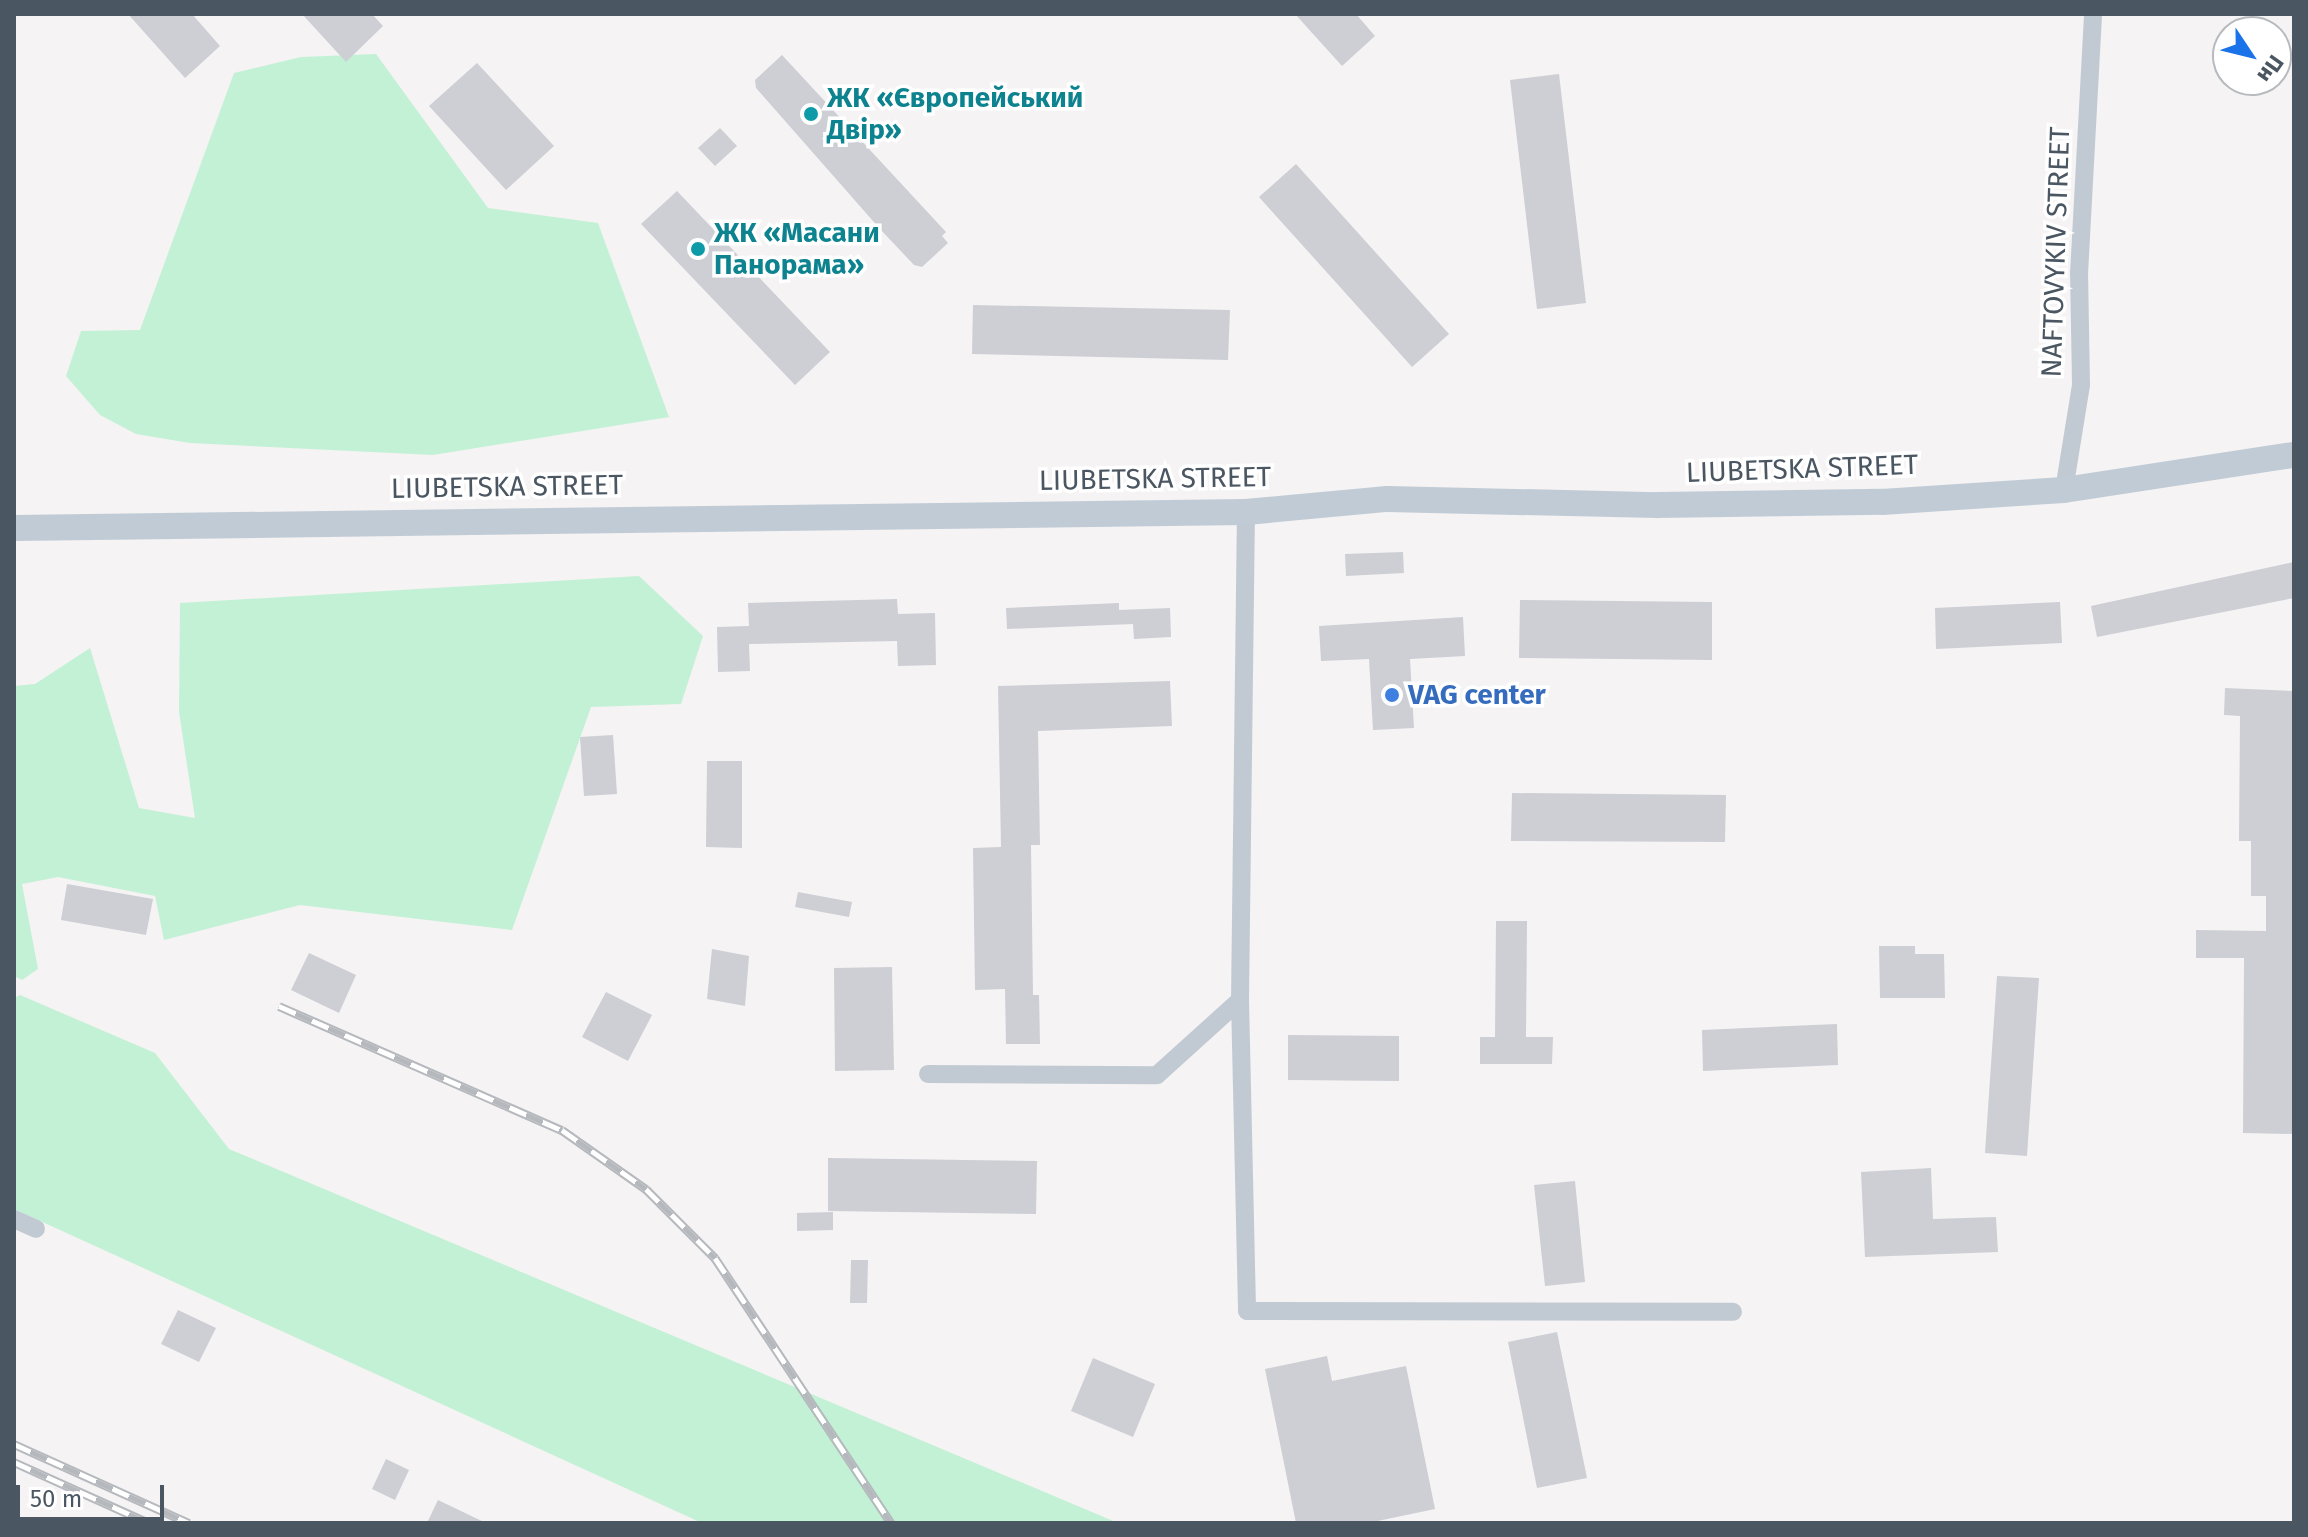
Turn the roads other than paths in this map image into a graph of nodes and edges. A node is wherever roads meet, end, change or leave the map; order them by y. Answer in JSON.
{"nodes":[{"id":1,"x":2093,"y":14,"type":"edge"},
{"id":2,"x":2294,"y":455,"type":"edge"},
{"id":3,"x":2064,"y":490,"type":"junction"},
{"id":4,"x":1246,"y":512,"type":"junction"},
{"id":5,"x":14,"y":528,"type":"edge"},
{"id":6,"x":1240,"y":1000,"type":"junction"},
{"id":7,"x":928,"y":1074,"type":"dead end"},
{"id":8,"x":14,"y":1219,"type":"edge"},
{"id":9,"x":36,"y":1229,"type":"dead end"},
{"id":10,"x":1733,"y":1312,"type":"dead end"}],
"edges":[{"from":1,"to":3,"type":"street","name":"NAFTOVYKIV STREET"},
{"from":2,"to":3,"type":"main road","name":"LIUBETSKA STREET"},
{"from":3,"to":4,"type":"main road","name":"LIUBETSKA STREET"},
{"from":4,"to":5,"type":"main road","name":"LIUBETSKA STREET"},
{"from":4,"to":6,"type":"street"},
{"from":6,"to":7,"type":"street"},
{"from":6,"to":10,"type":"street"},
{"from":8,"to":9,"type":"street"}]}
